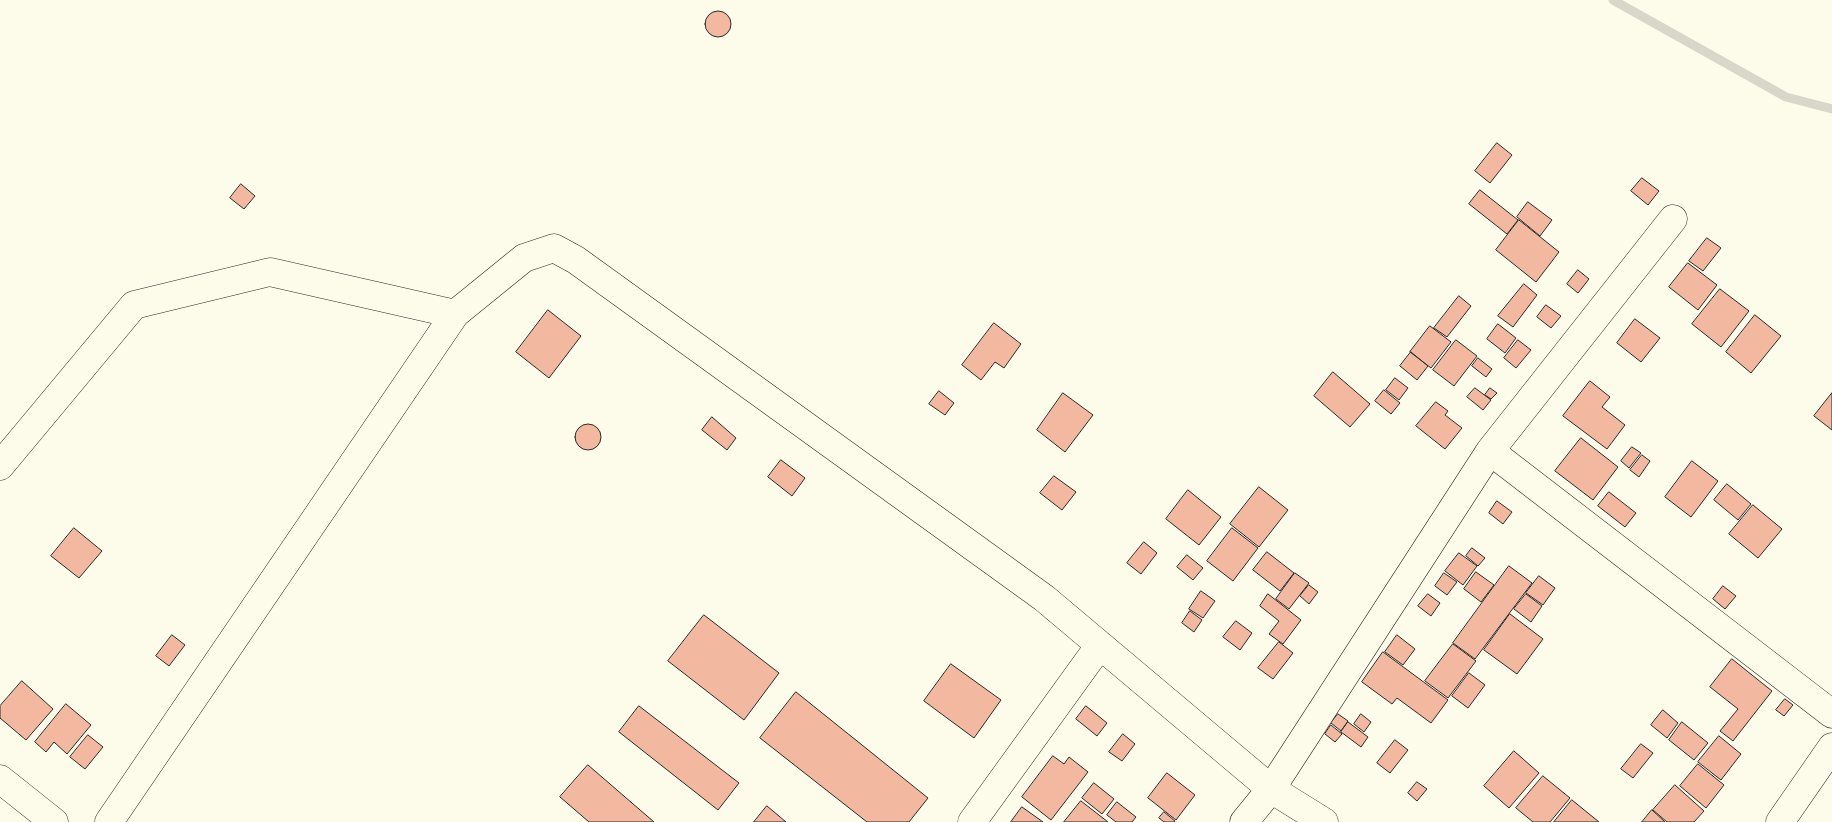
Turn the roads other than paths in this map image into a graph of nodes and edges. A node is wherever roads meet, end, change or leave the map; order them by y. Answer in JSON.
{"nodes":[{"id":1,"x":1673,"y":219,"type":"dead end"},
{"id":2,"x":455,"y":314,"type":"junction"},
{"id":3,"x":1490,"y":451,"type":"junction"},
{"id":4,"x":0,"y":466,"type":"edge"},
{"id":5,"x":1100,"y":644,"type":"junction"},
{"id":6,"x":1832,"y":714,"type":"edge"},
{"id":7,"x":1832,"y":747,"type":"edge"},
{"id":8,"x":0,"y":779,"type":"edge"},
{"id":9,"x":1271,"y":789,"type":"junction"},
{"id":10,"x":54,"y":822,"type":"edge"},
{"id":11,"x":109,"y":822,"type":"edge"},
{"id":12,"x":972,"y":822,"type":"edge"},
{"id":13,"x":1244,"y":822,"type":"edge"},
{"id":14,"x":1324,"y":822,"type":"edge"},
{"id":15,"x":1780,"y":822,"type":"edge"}],
"edges":[{"from":1,"to":3,"type":"street"},
{"from":2,"to":4,"type":"street"},
{"from":2,"to":5,"type":"street"},
{"from":2,"to":11,"type":"street"},
{"from":3,"to":6,"type":"street"},
{"from":3,"to":9,"type":"street"},
{"from":5,"to":9,"type":"street"},
{"from":5,"to":12,"type":"street"},
{"from":7,"to":15,"type":"street"},
{"from":8,"to":10,"type":"street"},
{"from":9,"to":13,"type":"street"},
{"from":9,"to":14,"type":"street"}]}
